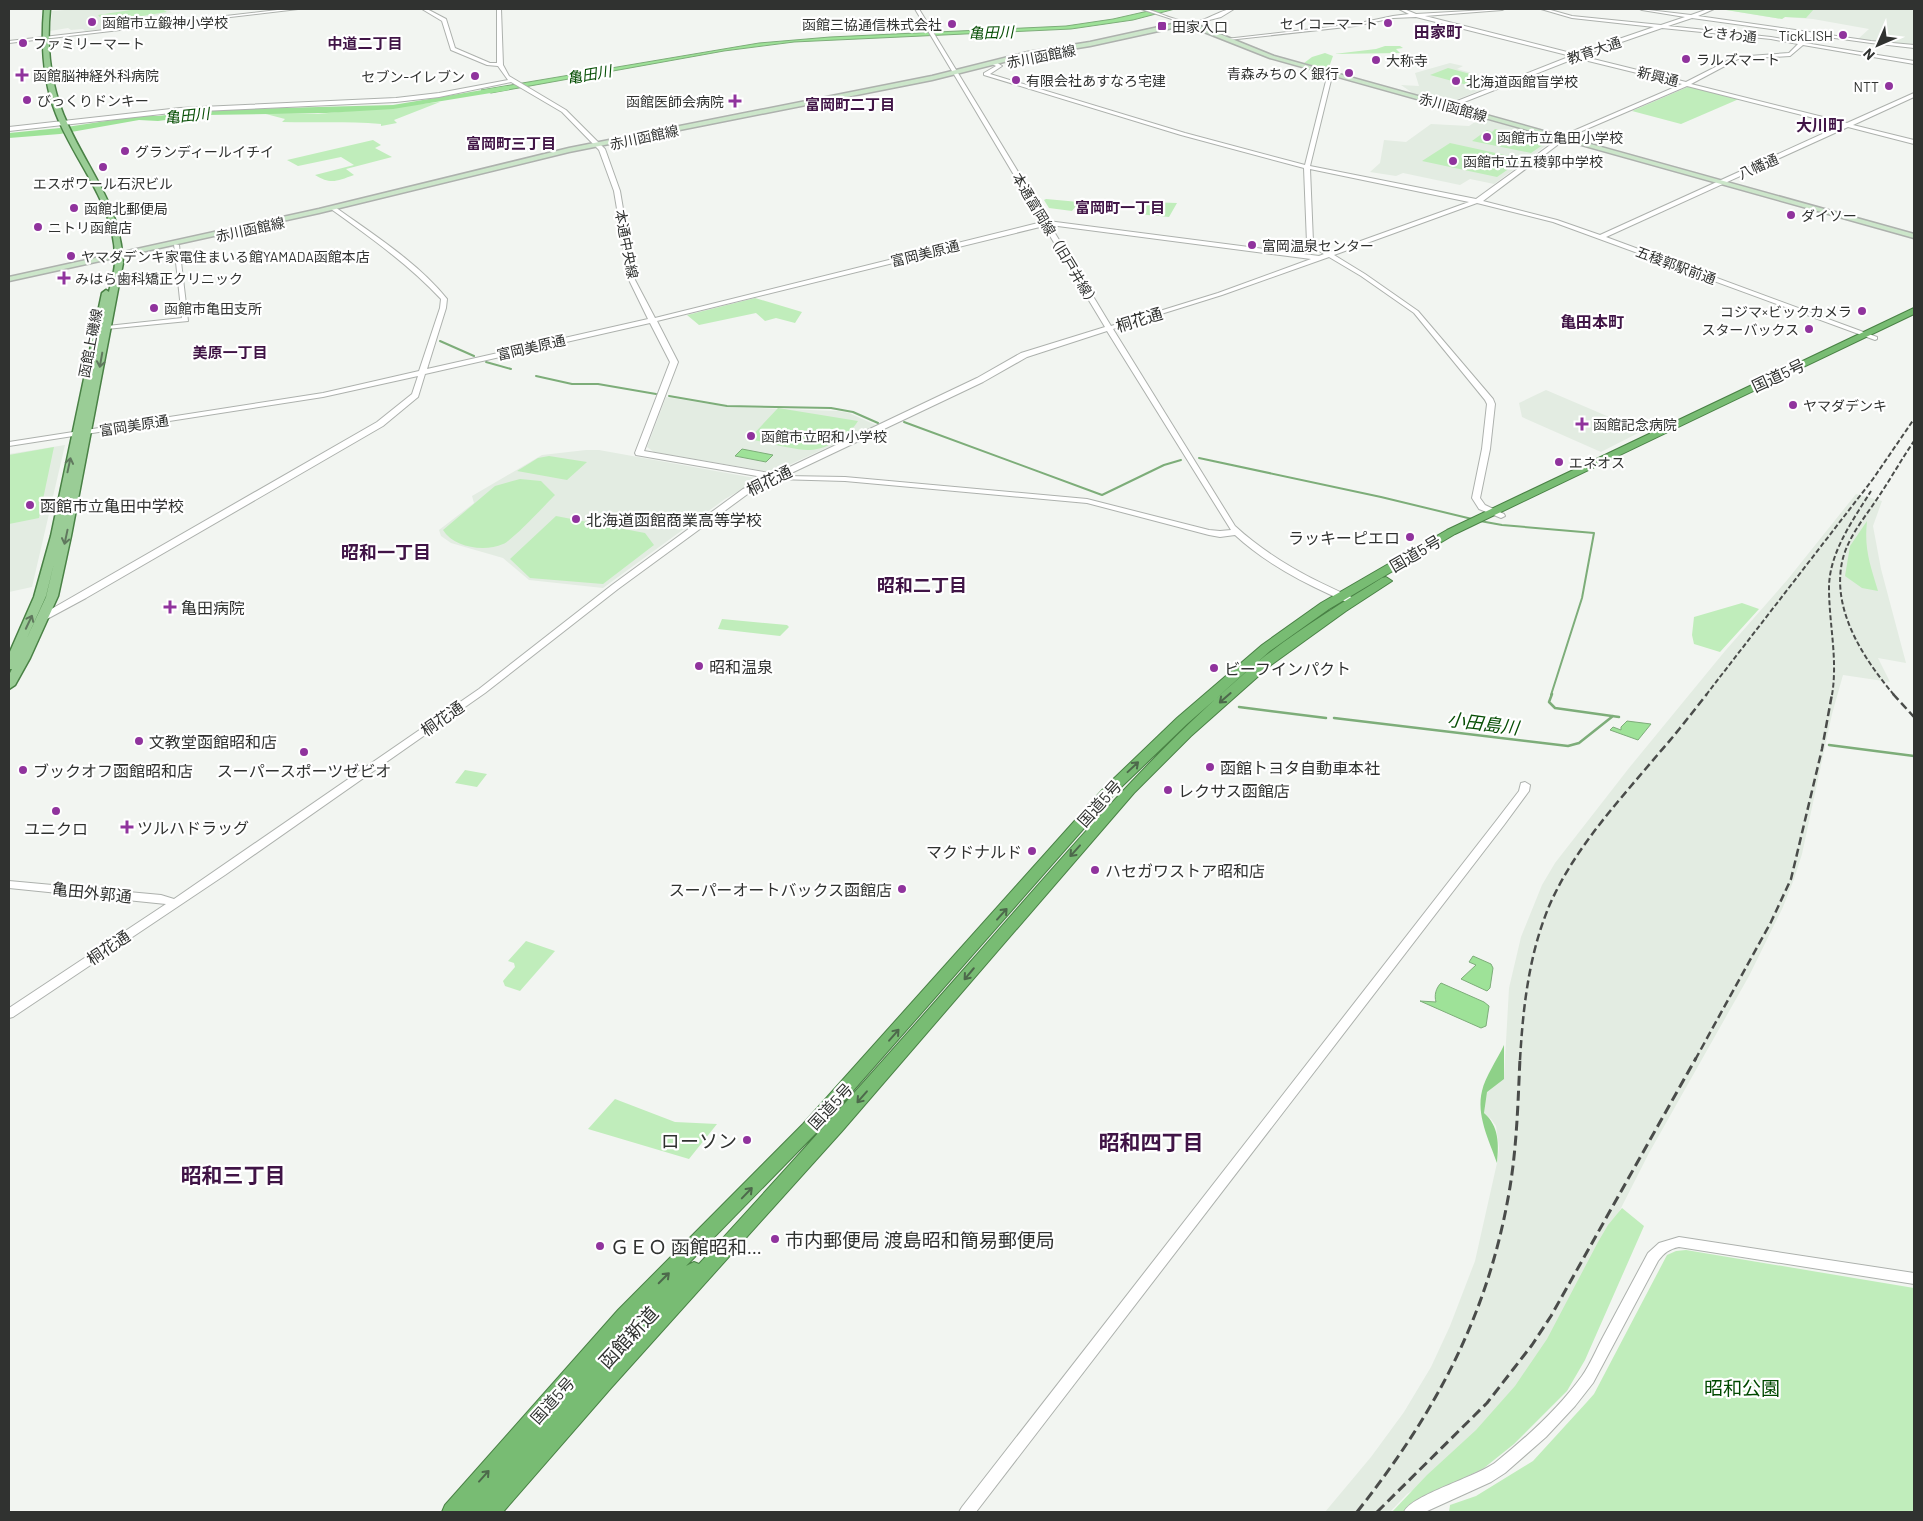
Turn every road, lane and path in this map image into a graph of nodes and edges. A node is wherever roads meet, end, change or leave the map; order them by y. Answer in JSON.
{"nodes":[{"id":1,"x":41,"y":9,"type":"edge"},
{"id":2,"x":47,"y":9,"type":"edge"},
{"id":3,"x":296,"y":9,"type":"edge"},
{"id":4,"x":424,"y":9,"type":"edge"},
{"id":5,"x":499,"y":9,"type":"edge"},
{"id":6,"x":917,"y":9,"type":"edge"},
{"id":7,"x":1144,"y":9,"type":"edge"},
{"id":8,"x":1232,"y":9,"type":"edge"},
{"id":9,"x":1401,"y":9,"type":"edge"},
{"id":10,"x":1502,"y":9,"type":"edge"},
{"id":11,"x":1543,"y":9,"type":"edge"},
{"id":12,"x":1642,"y":9,"type":"edge"},
{"id":13,"x":1712,"y":9,"type":"edge"},
{"id":14,"x":1415,"y":15,"type":"junction"},
{"id":15,"x":1695,"y":15,"type":"junction"},
{"id":16,"x":1190,"y":24,"type":"junction"},
{"id":17,"x":1662,"y":26,"type":"junction"},
{"id":18,"x":1813,"y":33,"type":"junction"},
{"id":19,"x":41,"y":38,"type":"junction"},
{"id":20,"x":1228,"y":40,"type":"junction"},
{"id":21,"x":9,"y":43,"type":"edge"},
{"id":22,"x":1800,"y":43,"type":"junction"},
{"id":23,"x":1914,"y":46,"type":"edge"},
{"id":24,"x":1578,"y":55,"type":"junction"},
{"id":25,"x":1914,"y":63,"type":"edge"},
{"id":26,"x":996,"y":64,"type":"junction"},
{"id":27,"x":500,"y":65,"type":"junction"},
{"id":28,"x":1332,"y":73,"type":"junction"},
{"id":29,"x":957,"y":74,"type":"junction"},
{"id":30,"x":516,"y":82,"type":"junction"},
{"id":31,"x":1688,"y":83,"type":"junction"},
{"id":32,"x":1914,"y":96,"type":"edge"},
{"id":33,"x":1449,"y":106,"type":"junction"},
{"id":34,"x":1848,"y":125,"type":"junction"},
{"id":35,"x":9,"y":129,"type":"edge"},
{"id":36,"x":62,"y":129,"type":"junction"},
{"id":37,"x":1564,"y":138,"type":"junction"},
{"id":38,"x":1914,"y":142,"type":"edge"},
{"id":39,"x":599,"y":145,"type":"junction"},
{"id":40,"x":1307,"y":167,"type":"junction"},
{"id":41,"x":1723,"y":182,"type":"junction"},
{"id":42,"x":1761,"y":193,"type":"junction"},
{"id":43,"x":1474,"y":202,"type":"junction"},
{"id":44,"x":1795,"y":202,"type":"junction"},
{"id":45,"x":334,"y":209,"type":"junction"},
{"id":46,"x":1047,"y":223,"type":"junction"},
{"id":47,"x":1914,"y":236,"type":"edge"},
{"id":48,"x":1601,"y":237,"type":"junction"},
{"id":49,"x":176,"y":245,"type":"junction"},
{"id":50,"x":112,"y":257,"type":"junction"},
{"id":51,"x":1326,"y":257,"type":"junction"},
{"id":52,"x":9,"y":279,"type":"edge"},
{"id":53,"x":1914,"y":311,"type":"edge"},
{"id":54,"x":1914,"y":318,"type":"edge"},
{"id":55,"x":653,"y":320,"type":"junction"},
{"id":56,"x":102,"y":328,"type":"junction"},
{"id":57,"x":1110,"y":328,"type":"junction"},
{"id":58,"x":1870,"y":336,"type":"junction"},
{"id":59,"x":422,"y":372,"type":"junction"},
{"id":60,"x":81,"y":433,"type":"junction"},
{"id":61,"x":9,"y":444,"type":"edge"},
{"id":62,"x":775,"y":477,"type":"junction"},
{"id":63,"x":1486,"y":519,"type":"junction"},
{"id":64,"x":1238,"y":532,"type":"junction"},
{"id":65,"x":1347,"y":599,"type":"junction"},
{"id":66,"x":44,"y":617,"type":"junction"},
{"id":67,"x":9,"y":666,"type":"edge"},
{"id":68,"x":9,"y":685,"type":"edge"},
{"id":69,"x":1525,"y":785,"type":"dead end"},
{"id":70,"x":9,"y":884,"type":"edge"},
{"id":71,"x":174,"y":903,"type":"junction"},
{"id":72,"x":9,"y":1014,"type":"edge"},
{"id":73,"x":734,"y":1238,"type":"junction"},
{"id":74,"x":1914,"y":1279,"type":"edge"},
{"id":75,"x":452,"y":1512,"type":"edge"},
{"id":76,"x":473,"y":1512,"type":"edge"},
{"id":77,"x":490,"y":1512,"type":"edge"},
{"id":78,"x":967,"y":1512,"type":"edge"},
{"id":79,"x":1412,"y":1512,"type":"edge"}],
"edges":[{"from":1,"to":19,"type":"main road","name":"函館上磯線"},
{"from":2,"to":19,"type":"main road","name":"函館上磯線"},
{"from":3,"to":19,"type":"street"},
{"from":4,"to":27,"type":"street"},
{"from":5,"to":27,"type":"street"},
{"from":6,"to":29,"type":"street","name":"本通富岡線（旧戸井線）"},
{"from":7,"to":16,"type":"street"},
{"from":8,"to":16,"type":"street"},
{"from":9,"to":14,"type":"street","name":"新興通"},
{"from":10,"to":14,"type":"street"},
{"from":11,"to":17,"type":"street","name":"ときわ通"},
{"from":12,"to":15,"type":"street"},
{"from":13,"to":15,"type":"street","name":"教育大通"},
{"from":14,"to":20,"type":"street"},
{"from":14,"to":24,"type":"street","name":"新興通"},
{"from":15,"to":17,"type":"street","name":"教育大通"},
{"from":15,"to":18,"type":"street"},
{"from":16,"to":20,"type":"main road","name":"赤川函館線"},
{"from":16,"to":26,"type":"main road","name":"赤川函館線"},
{"from":17,"to":22,"type":"street","name":"ときわ通"},
{"from":17,"to":24,"type":"street","name":"教育大通"},
{"from":18,"to":22,"type":"street","name":"桐花通"},
{"from":18,"to":23,"type":"street"},
{"from":19,"to":21,"type":"street"},
{"from":19,"to":36,"type":"main road","name":"函館上磯線"},
{"from":20,"to":28,"type":"main road","name":"赤川函館線"},
{"from":22,"to":25,"type":"street","name":"ときわ通"},
{"from":22,"to":31,"type":"street","name":"桐花通"},
{"from":24,"to":31,"type":"street","name":"新興通"},
{"from":24,"to":33,"type":"street","name":"教育大通"},
{"from":26,"to":29,"type":"main road","name":"赤川函館線"},
{"from":26,"to":40,"type":"street","name":"五稜郭駅前通"},
{"from":27,"to":30,"type":"street"},
{"from":28,"to":33,"type":"main road","name":"赤川函館線"},
{"from":28,"to":40,"type":"street"},
{"from":29,"to":39,"type":"main road","name":"赤川函館線"},
{"from":29,"to":46,"type":"street","name":"本通富岡線（旧戸井線）"},
{"from":30,"to":36,"type":"street"},
{"from":30,"to":39,"type":"street","name":"本通中央線"},
{"from":31,"to":34,"type":"street","name":"新興通"},
{"from":31,"to":37,"type":"street","name":"桐花通"},
{"from":32,"to":34,"type":"street","name":"八幡通"},
{"from":33,"to":37,"type":"main road","name":"赤川函館線"},
{"from":34,"to":38,"type":"street","name":"新興通"},
{"from":34,"to":41,"type":"street","name":"八幡通"},
{"from":35,"to":36,"type":"street"},
{"from":36,"to":50,"type":"main road","name":"函館上磯線"},
{"from":37,"to":41,"type":"main road","name":"赤川函館線"},
{"from":37,"to":43,"type":"street","name":"桐花通"},
{"from":39,"to":45,"type":"main road","name":"赤川函館線"},
{"from":39,"to":55,"type":"street","name":"本通中央線"},
{"from":40,"to":43,"type":"street","name":"五稜郭駅前通"},
{"from":40,"to":51,"type":"street"},
{"from":41,"to":42,"type":"main road","name":"赤川函館線"},
{"from":41,"to":48,"type":"street","name":"八幡通"},
{"from":42,"to":44,"type":"main road","name":"赤川函館線"},
{"from":42,"to":47,"type":"main road"},
{"from":43,"to":48,"type":"street","name":"五稜郭駅前通"},
{"from":43,"to":51,"type":"street","name":"桐花通"},
{"from":44,"to":47,"type":"main road","name":"赤川函館線"},
{"from":44,"to":47,"type":"main road"},
{"from":45,"to":49,"type":"main road","name":"赤川函館線"},
{"from":45,"to":50,"type":"main road","name":"赤川函館線"},
{"from":45,"to":59,"type":"street"},
{"from":46,"to":51,"type":"street"},
{"from":46,"to":55,"type":"street","name":"富岡美原通"},
{"from":46,"to":57,"type":"street","name":"本通富岡線（旧戸井線）"},
{"from":48,"to":58,"type":"street","name":"五稜郭駅前通"},
{"from":49,"to":50,"type":"main road","name":"赤川函館線"},
{"from":49,"to":56,"type":"street"},
{"from":50,"to":52,"type":"main road","name":"赤川函館線"},
{"from":50,"to":56,"type":"main road","name":"函館上磯線"},
{"from":51,"to":57,"type":"street","name":"桐花通"},
{"from":51,"to":63,"type":"street"},
{"from":53,"to":58,"type":"highway","name":"国道5号"},
{"from":54,"to":58,"type":"highway","name":"国道5号"},
{"from":55,"to":59,"type":"street","name":"富岡美原通"},
{"from":55,"to":62,"type":"street","name":"本通中央線"},
{"from":56,"to":60,"type":"main road","name":"函館上磯線"},
{"from":57,"to":62,"type":"street","name":"桐花通"},
{"from":57,"to":64,"type":"street","name":"本通富岡線（旧戸井線）"},
{"from":58,"to":63,"type":"highway","name":"国道5号"},
{"from":59,"to":60,"type":"street","name":"富岡美原通"},
{"from":59,"to":66,"type":"street"},
{"from":60,"to":61,"type":"street","name":"富岡美原通"},
{"from":60,"to":66,"type":"main road","name":"函館上磯線","one_way":true},
{"from":67,"to":60,"type":"main road","name":"函館上磯線","one_way":true},
{"from":62,"to":64,"type":"street"},
{"from":62,"to":71,"type":"street","name":"桐花通"},
{"from":63,"to":65,"type":"highway","name":"国道5号"},
{"from":64,"to":65,"type":"street","name":"本通富岡線（旧戸井線）"},
{"from":65,"to":73,"type":"highway","name":"国道5号","one_way":true},
{"from":75,"to":65,"type":"highway","name":"国道5号","one_way":true},
{"from":66,"to":68,"type":"main road","name":"函館上磯線"},
{"from":69,"to":78,"type":"street"},
{"from":70,"to":71,"type":"street","name":"亀田外郭通"},
{"from":71,"to":72,"type":"street","name":"桐花通"},
{"from":73,"to":76,"type":"highway","name":"函館新道"},
{"from":73,"to":77,"type":"highway","name":"国道5号"},
{"from":74,"to":79,"type":"street"}]}
